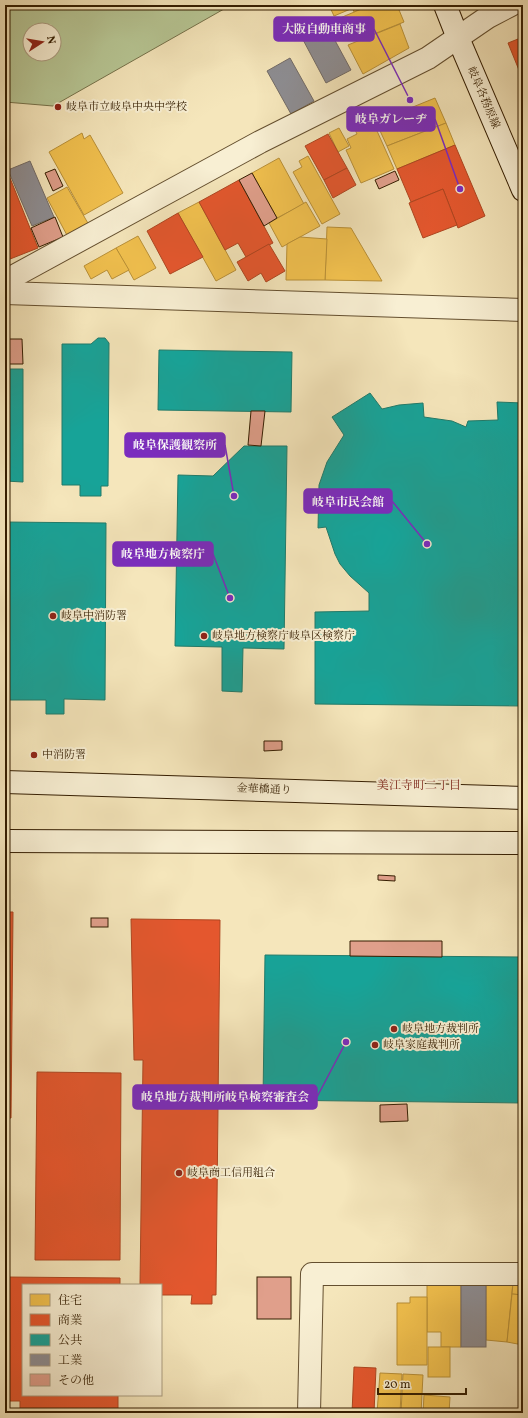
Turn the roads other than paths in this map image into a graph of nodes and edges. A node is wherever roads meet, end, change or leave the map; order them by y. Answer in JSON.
{"nodes":[{"id":1,"x":445,"y":5,"type":"edge"},
{"id":2,"x":511,"y":5,"type":"edge"},
{"id":3,"x":458,"y":38,"type":"junction"},
{"id":4,"x":523,"y":190,"type":"edge"},
{"id":5,"x":5,"y":281,"type":"edge"},
{"id":6,"x":5,"y":293,"type":"edge"},
{"id":7,"x":523,"y":310,"type":"edge"},
{"id":8,"x":5,"y":782,"type":"edge"},
{"id":9,"x":523,"y":798,"type":"edge"},
{"id":10,"x":5,"y":841,"type":"edge"},
{"id":11,"x":523,"y":843,"type":"edge"},
{"id":12,"x":523,"y":1274,"type":"edge"},
{"id":13,"x":309,"y":1413,"type":"edge"}],
"edges":[{"from":1,"to":3,"type":"street","name":"岐阜各務原線"},
{"from":2,"to":3,"type":"street"},
{"from":3,"to":4,"type":"street","name":"岐阜各務原線"},
{"from":3,"to":5,"type":"street"},
{"from":6,"to":7,"type":"street"},
{"from":8,"to":9,"type":"street","name":"金華橋通り"},
{"from":10,"to":11,"type":"street"},
{"from":12,"to":13,"type":"street"}]}
